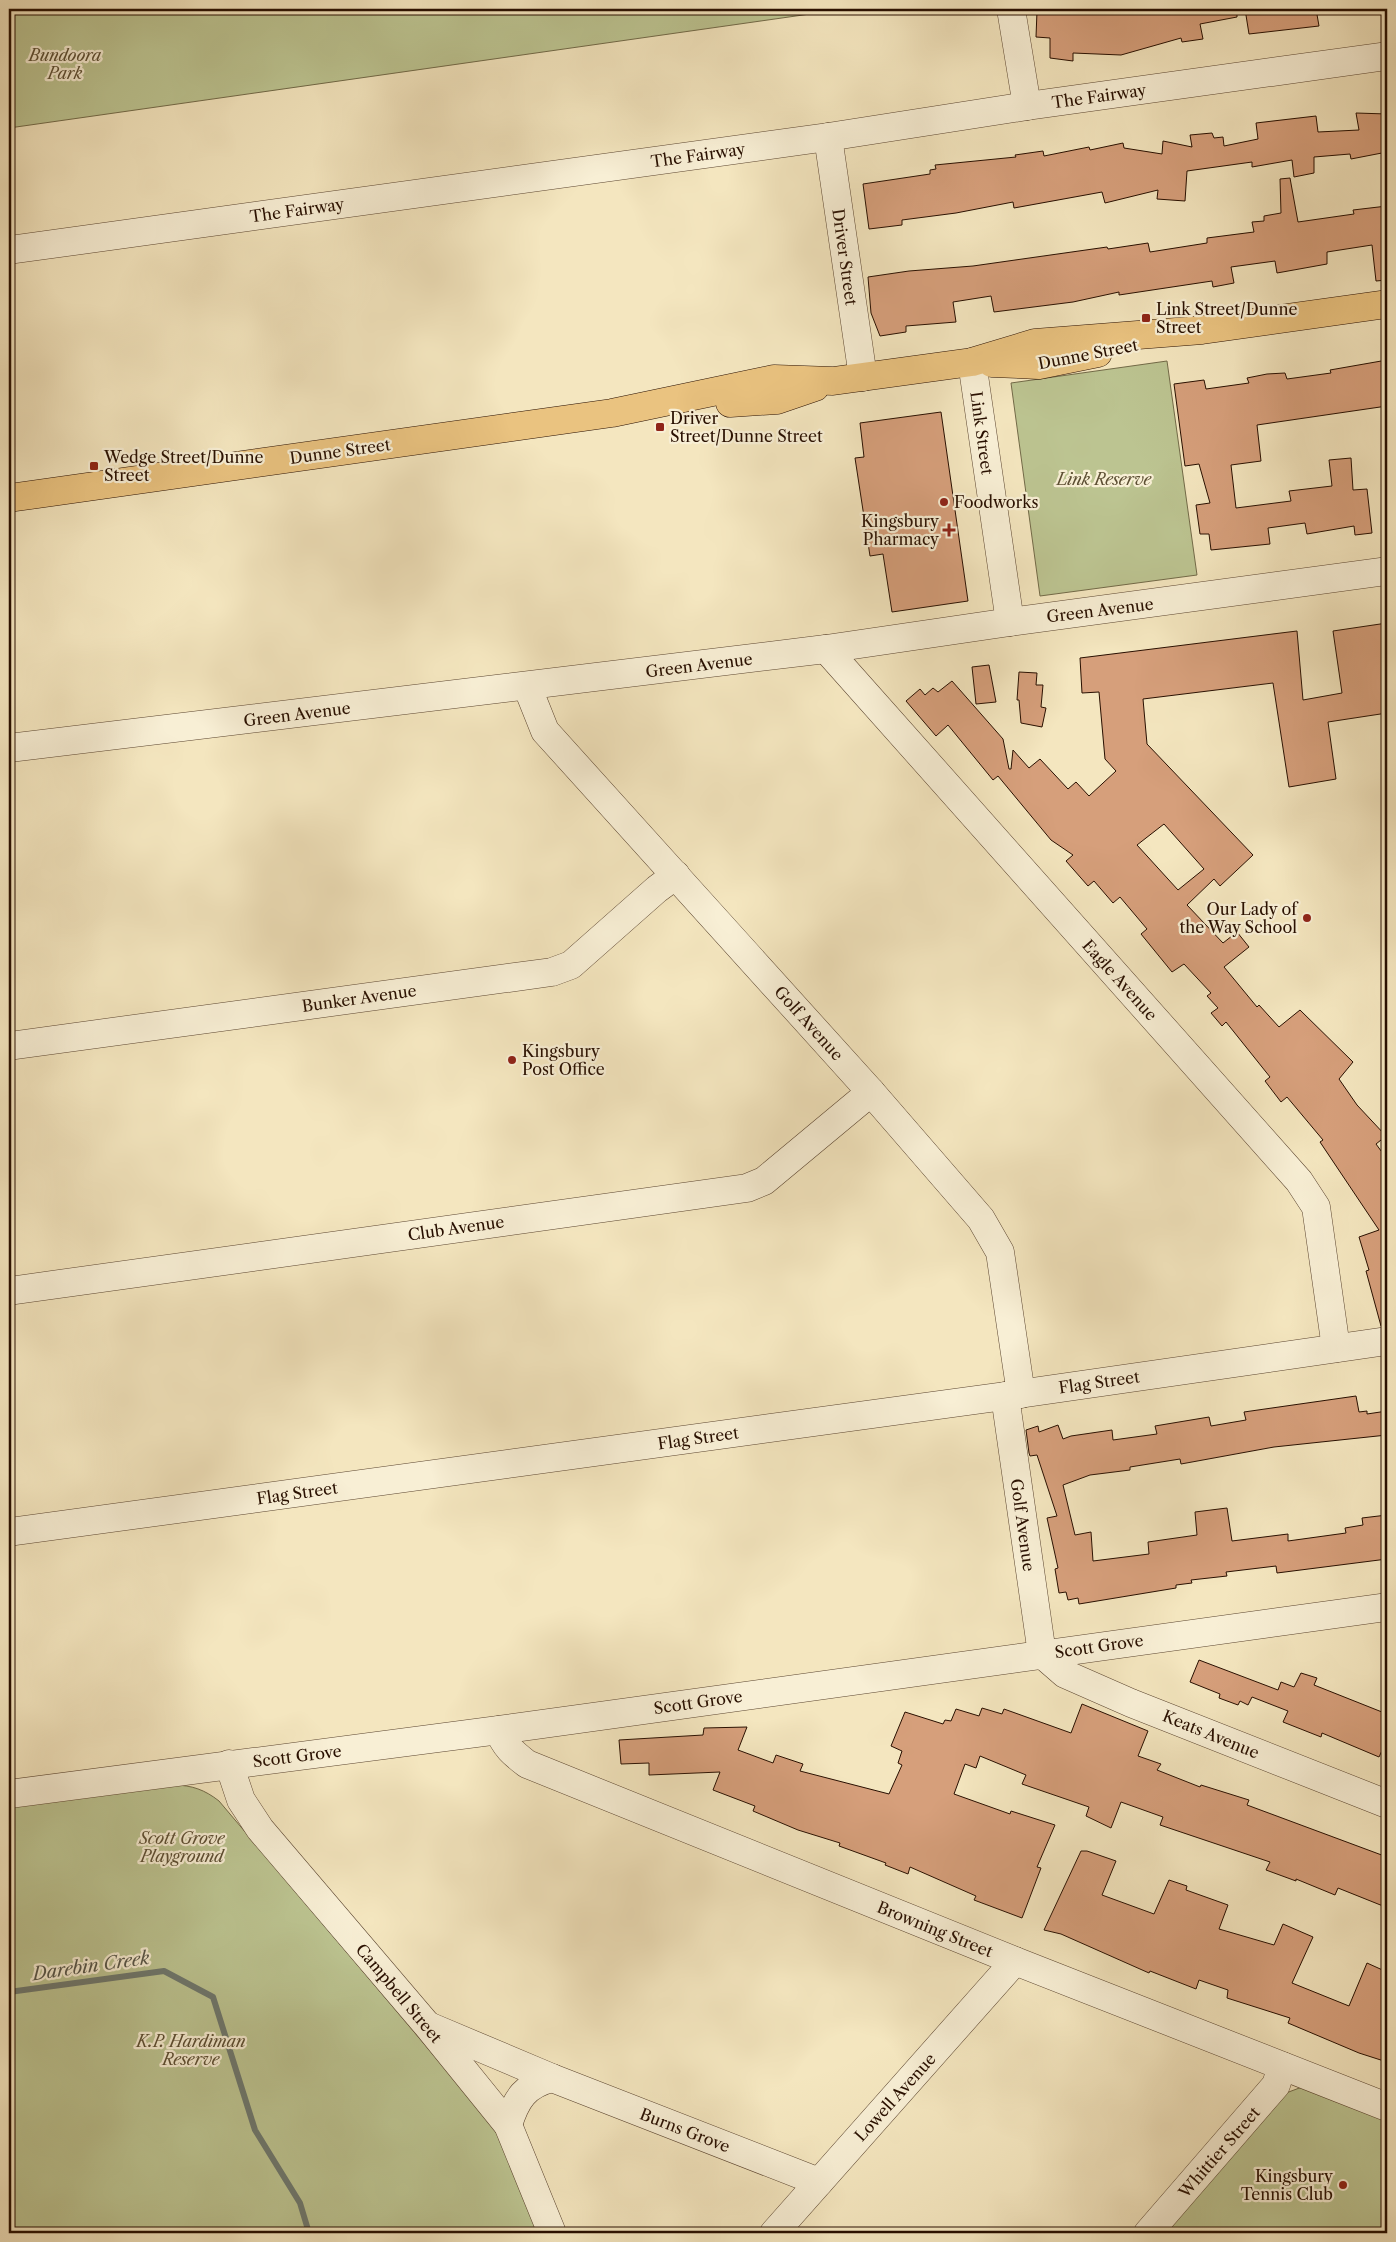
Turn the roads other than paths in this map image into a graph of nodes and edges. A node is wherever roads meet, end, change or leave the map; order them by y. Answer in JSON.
{"nodes":[{"id":1,"x":1011,"y":9,"type":"edge"},
{"id":2,"x":1387,"y":56,"type":"edge"},
{"id":3,"x":1026,"y":106,"type":"junction"},
{"id":4,"x":828,"y":137,"type":"junction"},
{"id":5,"x":9,"y":250,"type":"edge"},
{"id":6,"x":1387,"y":304,"type":"edge"},
{"id":7,"x":972,"y":362,"type":"junction"},
{"id":8,"x":863,"y":377,"type":"junction"},
{"id":9,"x":9,"y":498,"type":"edge"},
{"id":10,"x":1387,"y":570,"type":"edge"},
{"id":11,"x":1010,"y":622,"type":"junction"},
{"id":12,"x":826,"y":649,"type":"junction"},
{"id":13,"x":526,"y":686,"type":"junction"},
{"id":14,"x":9,"y":748,"type":"edge"},
{"id":15,"x":676,"y":875,"type":"junction"},
{"id":16,"x":9,"y":1046,"type":"edge"},
{"id":17,"x":871,"y":1092,"type":"junction"},
{"id":18,"x":9,"y":1291,"type":"edge"},
{"id":19,"x":1387,"y":1341,"type":"edge"},
{"id":20,"x":1336,"y":1348,"type":"junction"},
{"id":21,"x":1013,"y":1395,"type":"junction"},
{"id":22,"x":9,"y":1532,"type":"edge"},
{"id":23,"x":1387,"y":1607,"type":"edge"},
{"id":24,"x":1042,"y":1654,"type":"junction"},
{"id":25,"x":499,"y":1730,"type":"junction"},
{"id":26,"x":229,"y":1764,"type":"junction"},
{"id":27,"x":9,"y":1794,"type":"edge"},
{"id":28,"x":1387,"y":1804,"type":"edge"},
{"id":29,"x":1015,"y":1961,"type":"junction"},
{"id":30,"x":427,"y":2026,"type":"junction"},
{"id":31,"x":1282,"y":2066,"type":"junction"},
{"id":32,"x":552,"y":2078,"type":"junction"},
{"id":33,"x":1387,"y":2107,"type":"edge"},
{"id":34,"x":508,"y":2125,"type":"junction"},
{"id":35,"x":819,"y":2182,"type":"junction"},
{"id":36,"x":552,"y":2233,"type":"edge"},
{"id":37,"x":774,"y":2233,"type":"edge"},
{"id":38,"x":1148,"y":2233,"type":"edge"}],
"edges":[{"from":1,"to":3,"type":"street"},
{"from":2,"to":3,"type":"street","name":"The Fairway"},
{"from":3,"to":4,"type":"street","name":"The Fairway"},
{"from":4,"to":5,"type":"street","name":"The Fairway"},
{"from":4,"to":8,"type":"street","name":"Driver Street"},
{"from":6,"to":7,"type":"main road","name":"Dunne Street"},
{"from":7,"to":8,"type":"main road","name":"Dunne Street"},
{"from":7,"to":11,"type":"street","name":"Link Street"},
{"from":8,"to":9,"type":"main road","name":"Dunne Street"},
{"from":10,"to":11,"type":"street","name":"Green Avenue"},
{"from":11,"to":12,"type":"street","name":"Green Avenue"},
{"from":12,"to":13,"type":"street","name":"Green Avenue"},
{"from":12,"to":20,"type":"street","name":"Eagle Avenue"},
{"from":13,"to":14,"type":"street","name":"Green Avenue"},
{"from":13,"to":15,"type":"street","name":"Golf Avenue"},
{"from":15,"to":16,"type":"street","name":"Bunker Avenue"},
{"from":15,"to":17,"type":"street","name":"Golf Avenue"},
{"from":17,"to":18,"type":"street","name":"Club Avenue"},
{"from":17,"to":21,"type":"street","name":"Golf Avenue"},
{"from":19,"to":20,"type":"street","name":"Flag Street"},
{"from":20,"to":21,"type":"street","name":"Flag Street"},
{"from":21,"to":22,"type":"street","name":"Flag Street"},
{"from":21,"to":24,"type":"street","name":"Golf Avenue"},
{"from":23,"to":24,"type":"street","name":"Scott Grove"},
{"from":24,"to":25,"type":"street","name":"Scott Grove"},
{"from":24,"to":28,"type":"street","name":"Keats Avenue"},
{"from":25,"to":26,"type":"street","name":"Scott Grove"},
{"from":25,"to":29,"type":"street","name":"Browning Street"},
{"from":26,"to":27,"type":"street","name":"Scott Grove"},
{"from":26,"to":30,"type":"street","name":"Campbell Street"},
{"from":29,"to":31,"type":"street","name":"Browning Street"},
{"from":29,"to":35,"type":"street","name":"Lowell Avenue"},
{"from":30,"to":32,"type":"street","name":"Burns Grove"},
{"from":30,"to":34,"type":"street","name":"Campbell Street"},
{"from":31,"to":33,"type":"street","name":"Browning Street"},
{"from":31,"to":38,"type":"street","name":"Whittier Street"},
{"from":32,"to":34,"type":"street"},
{"from":32,"to":35,"type":"street","name":"Burns Grove"},
{"from":34,"to":36,"type":"street","name":"Campbell Street"},
{"from":35,"to":37,"type":"street","name":"Lowell Avenue"}]}
